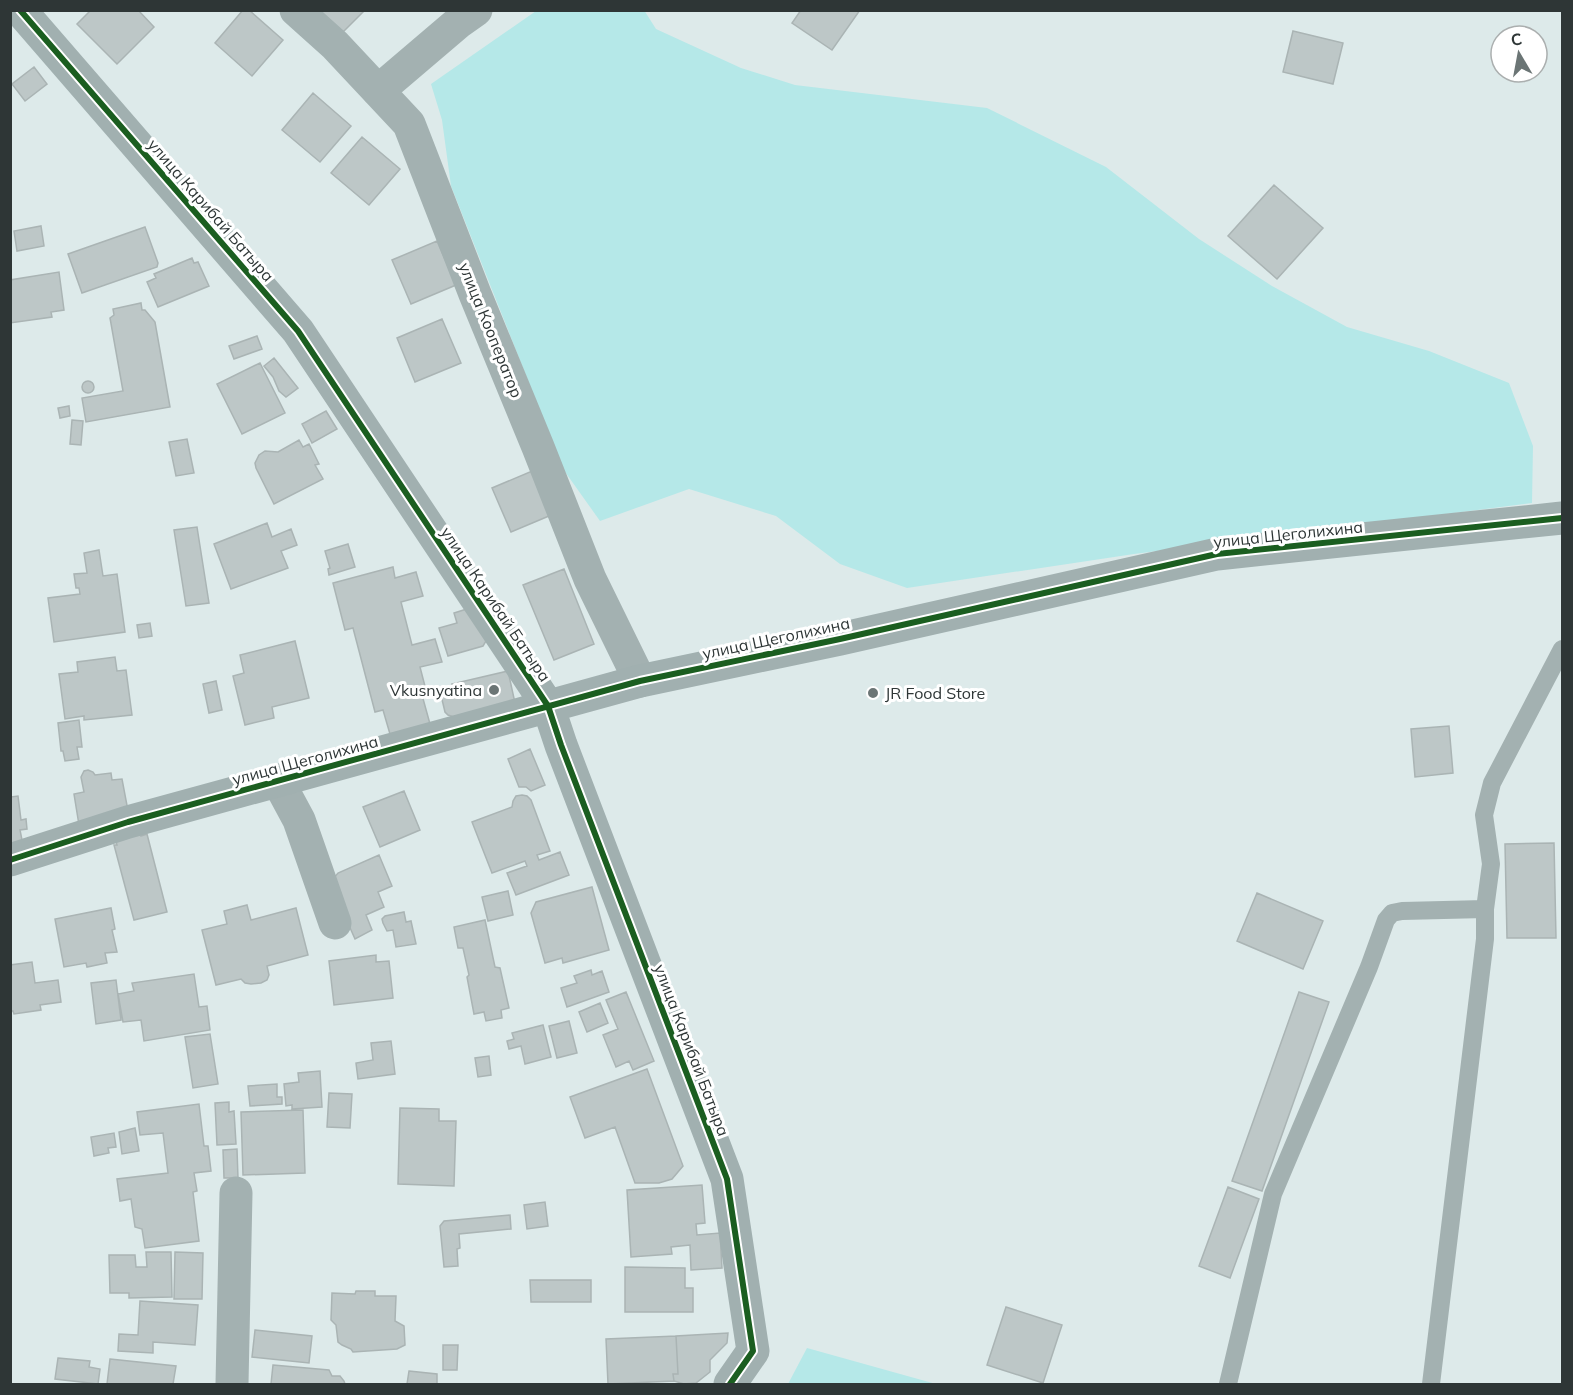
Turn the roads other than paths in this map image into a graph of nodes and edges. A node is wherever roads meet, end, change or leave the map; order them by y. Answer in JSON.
{"nodes":[{"id":1,"x":20,"y":10,"type":"edge"},
{"id":2,"x":296,"y":10,"type":"edge"},
{"id":3,"x":476,"y":10,"type":"edge"},
{"id":4,"x":378,"y":91,"type":"junction"},
{"id":5,"x":1563,"y":519,"type":"edge"},
{"id":6,"x":1563,"y":649,"type":"edge"},
{"id":7,"x":640,"y":681,"type":"junction"},
{"id":8,"x":548,"y":706,"type":"junction"},
{"id":9,"x":278,"y":781,"type":"junction"},
{"id":10,"x":10,"y":860,"type":"edge"},
{"id":11,"x":1485,"y":909,"type":"junction"},
{"id":12,"x":335,"y":923,"type":"dead end"},
{"id":13,"x":236,"y":1193,"type":"dead end"},
{"id":14,"x":232,"y":1384,"type":"edge"},
{"id":15,"x":730,"y":1384,"type":"edge"},
{"id":16,"x":1228,"y":1384,"type":"edge"},
{"id":17,"x":1431,"y":1384,"type":"edge"}],
"edges":[{"from":1,"to":8,"type":"street","name":"улица Карибай Батыра"},
{"from":2,"to":4,"type":"street","name":"улица Кооператор"},
{"from":3,"to":4,"type":"street"},
{"from":4,"to":7,"type":"street","name":"улица Кооператор"},
{"from":5,"to":7,"type":"street","name":"улица Щеголихина"},
{"from":6,"to":11,"type":"lane"},
{"from":7,"to":8,"type":"street","name":"улица Щеголихина"},
{"from":8,"to":9,"type":"street","name":"улица Щеголихина"},
{"from":8,"to":15,"type":"street","name":"улица Карибай Батыра"},
{"from":9,"to":10,"type":"street","name":"улица Щеголихина"},
{"from":9,"to":12,"type":"street"},
{"from":11,"to":16,"type":"lane"},
{"from":11,"to":17,"type":"lane"},
{"from":13,"to":14,"type":"street"}]}
